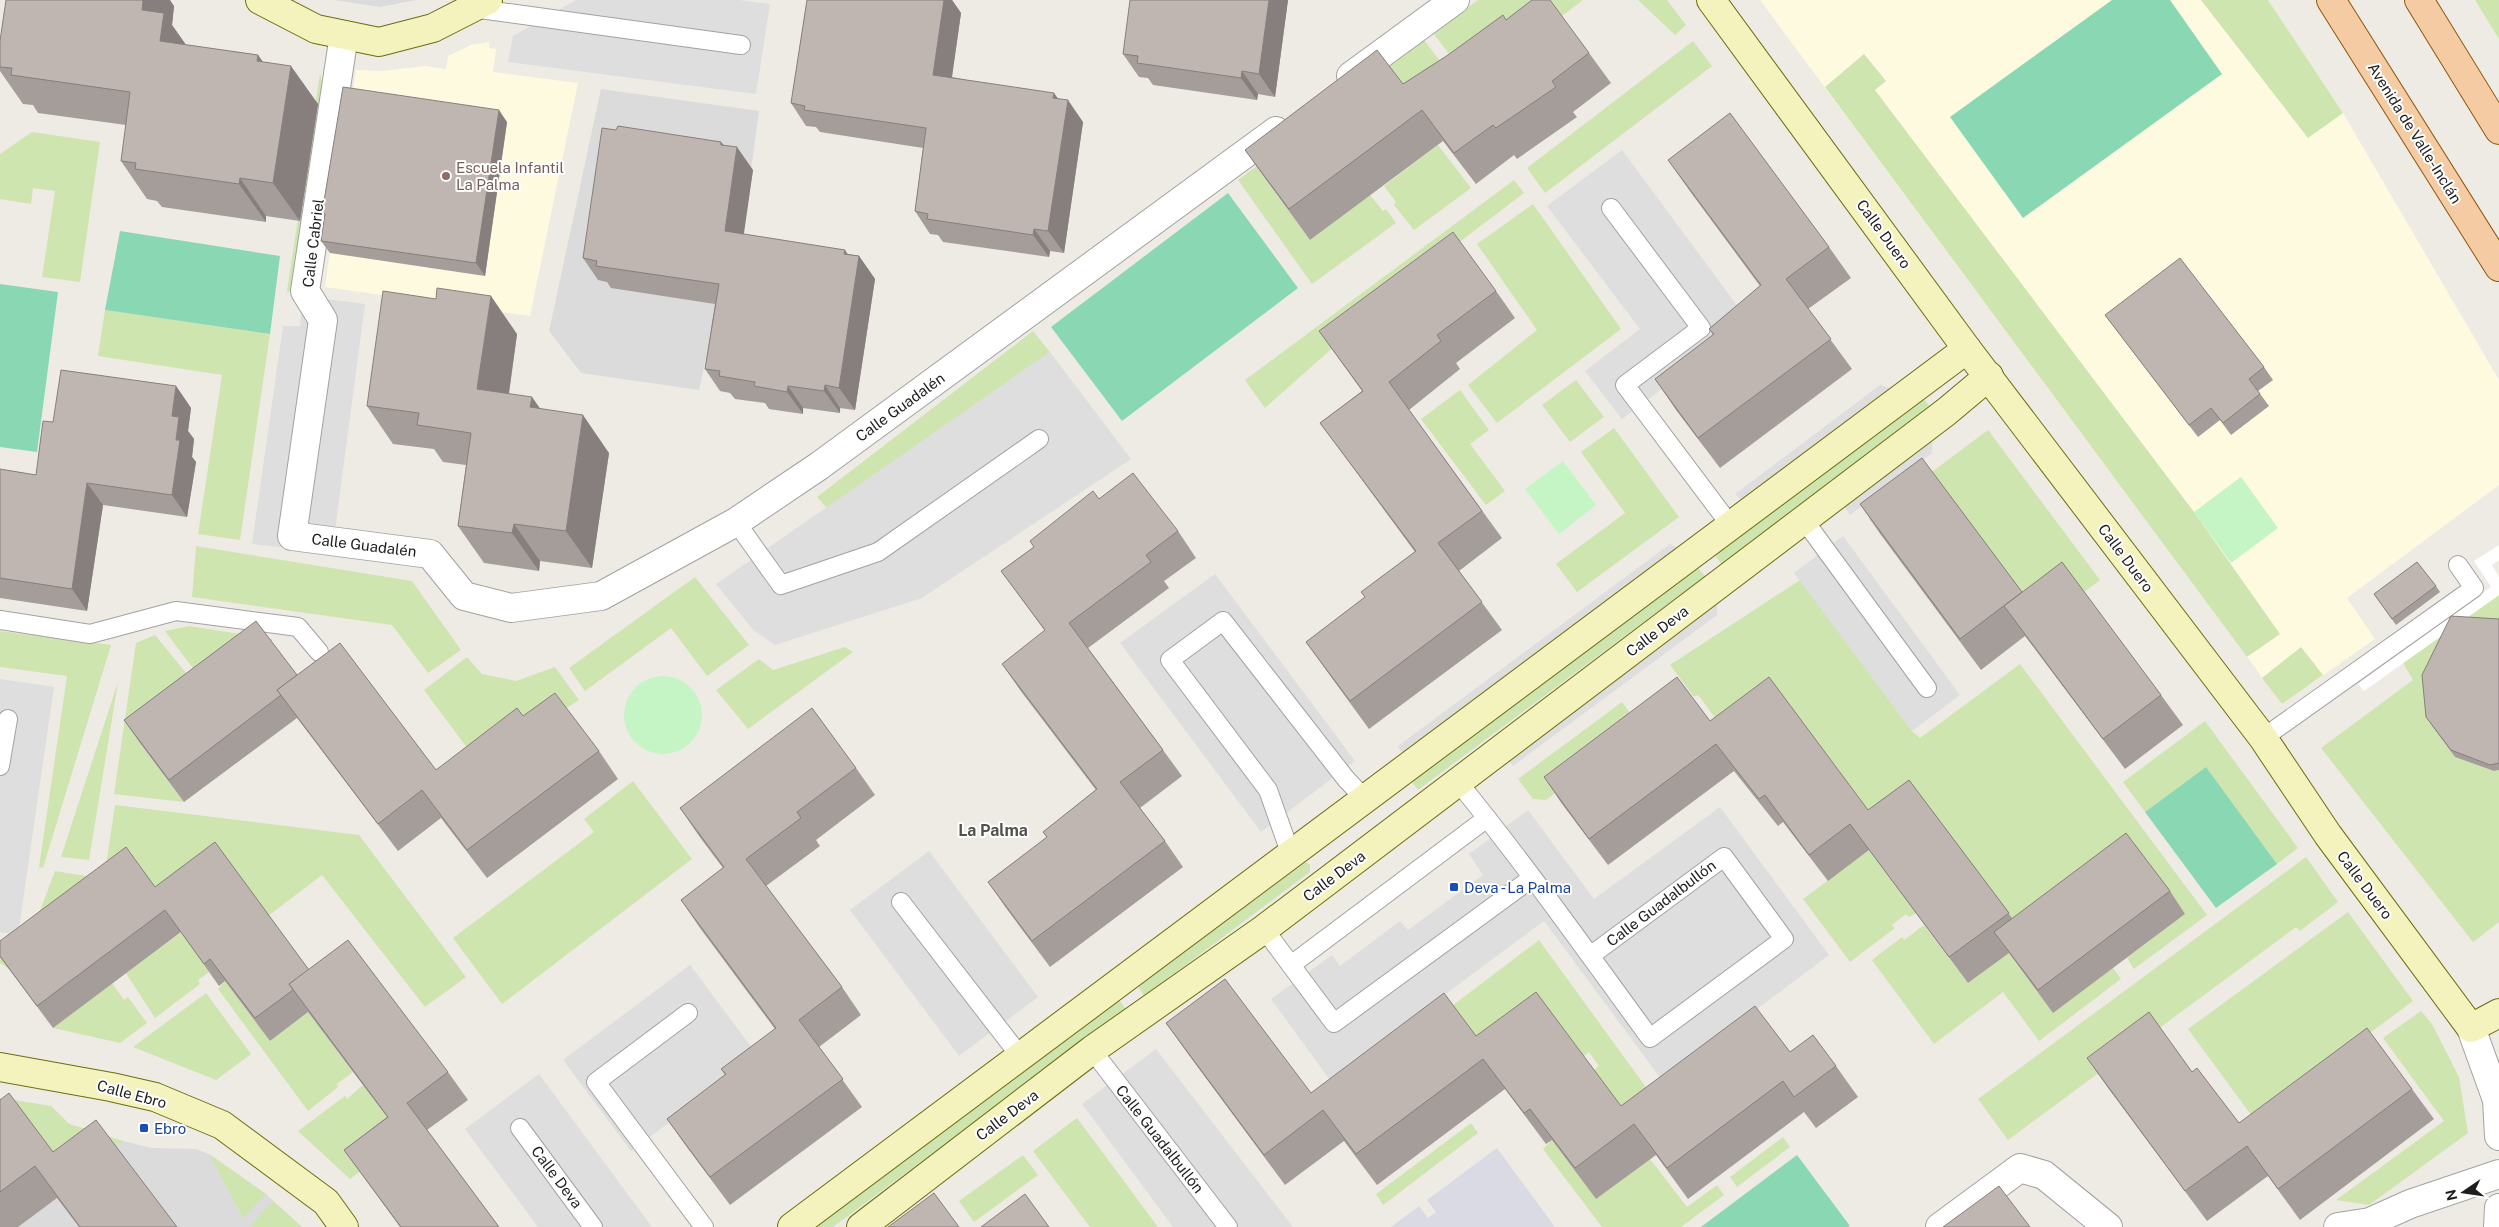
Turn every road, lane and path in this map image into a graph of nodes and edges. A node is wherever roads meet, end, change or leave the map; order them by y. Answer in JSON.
{"nodes":[{"id":1,"x":260,"y":0,"type":"edge"},
{"id":2,"x":1455,"y":0,"type":"edge"},
{"id":3,"x":1712,"y":0,"type":"edge"},
{"id":4,"x":2331,"y":0,"type":"edge"},
{"id":5,"x":2419,"y":0,"type":"edge"},
{"id":6,"x":479,"y":4,"type":"edge"},
{"id":7,"x":344,"y":35,"type":"junction"},
{"id":8,"x":741,"y":45,"type":"dead end"},
{"id":9,"x":1332,"y":90,"type":"edge"},
{"id":10,"x":1293,"y":118,"type":"edge"},
{"id":11,"x":2499,"y":130,"type":"edge"},
{"id":12,"x":1611,"y":208,"type":"dead end"},
{"id":13,"x":2499,"y":267,"type":"edge"},
{"id":14,"x":1967,"y":349,"type":"junction"},
{"id":15,"x":1989,"y":376,"type":"junction"},
{"id":16,"x":1039,"y":439,"type":"dead end"},
{"id":17,"x":1804,"y":520,"type":"junction"},
{"id":18,"x":736,"y":522,"type":"junction"},
{"id":19,"x":1731,"y":526,"type":"junction"},
{"id":20,"x":292,"y":536,"type":"joint"},
{"id":21,"x":2458,"y":564,"type":"dead end"},
{"id":22,"x":0,"y":620,"type":"edge"},
{"id":23,"x":319,"y":652,"type":"dead end"},
{"id":24,"x":1927,"y":688,"type":"dead end"},
{"id":25,"x":8,"y":719,"type":"dead end"},
{"id":26,"x":2264,"y":738,"type":"junction"},
{"id":27,"x":0,"y":766,"type":"edge"},
{"id":28,"x":1458,"y":782,"type":"junction"},
{"id":29,"x":1365,"y":799,"type":"junction"},
{"id":30,"x":1488,"y":818,"type":"junction"},
{"id":31,"x":1291,"y":855,"type":"junction"},
{"id":32,"x":1532,"y":878,"type":"junction"},
{"id":33,"x":901,"y":902,"type":"dead end"},
{"id":34,"x":1264,"y":929,"type":"junction"},
{"id":35,"x":1590,"y":956,"type":"junction"},
{"id":36,"x":1291,"y":965,"type":"junction"},
{"id":37,"x":688,"y":1013,"type":"dead end"},
{"id":38,"x":2499,"y":1013,"type":"edge"},
{"id":39,"x":2471,"y":1028,"type":"junction"},
{"id":40,"x":1092,"y":1050,"type":"junction"},
{"id":41,"x":1020,"y":1056,"type":"junction"},
{"id":42,"x":0,"y":1067,"type":"edge"},
{"id":43,"x":520,"y":1128,"type":"dead end"},
{"id":44,"x":2499,"y":1136,"type":"edge"},
{"id":45,"x":2499,"y":1174,"type":"edge"},
{"id":46,"x":2499,"y":1208,"type":"edge"},
{"id":47,"x":344,"y":1227,"type":"edge"},
{"id":48,"x":593,"y":1227,"type":"edge"},
{"id":49,"x":704,"y":1227,"type":"edge"},
{"id":50,"x":792,"y":1227,"type":"edge"},
{"id":51,"x":861,"y":1227,"type":"edge"},
{"id":52,"x":1228,"y":1227,"type":"edge"},
{"id":53,"x":1940,"y":1227,"type":"edge"},
{"id":54,"x":2108,"y":1227,"type":"edge"},
{"id":55,"x":2338,"y":1227,"type":"edge"},
{"id":56,"x":2498,"y":1227,"type":"edge"}],
"edges":[{"from":1,"to":7,"type":"street"},
{"from":2,"to":9,"type":"street"},
{"from":3,"to":14,"type":"street","name":"Calle Duero"},
{"from":4,"to":13,"type":"main road","name":"Avenida de Valle-Inclán"},
{"from":5,"to":11,"type":"main road"},
{"from":6,"to":7,"type":"street"},
{"from":6,"to":8,"type":"lane"},
{"from":7,"to":20,"type":"street","name":"Calle Cabriel"},
{"from":10,"to":18,"type":"street","name":"Calle Guadalén"},
{"from":12,"to":19,"type":"lane"},
{"from":14,"to":15,"type":"street","name":"Calle Duero"},
{"from":14,"to":19,"type":"street"},
{"from":15,"to":17,"type":"street","name":"Calle Deva"},
{"from":15,"to":26,"type":"street","name":"Calle Duero"},
{"from":16,"to":18,"type":"lane"},
{"from":17,"to":24,"type":"lane"},
{"from":17,"to":28,"type":"street","name":"Calle Deva"},
{"from":18,"to":20,"type":"street","name":"Calle Guadalén"},
{"from":19,"to":29,"type":"street"},
{"from":21,"to":26,"type":"lane"},
{"from":22,"to":23,"type":"lane"},
{"from":25,"to":27,"type":"lane"},
{"from":26,"to":39,"type":"street","name":"Calle Duero"},
{"from":28,"to":30,"type":"lane"},
{"from":28,"to":34,"type":"street","name":"Calle Deva"},
{"from":29,"to":31,"type":"street"},
{"from":29,"to":31,"type":"lane"},
{"from":30,"to":32,"type":"lane"},
{"from":30,"to":36,"type":"lane"},
{"from":31,"to":41,"type":"street"},
{"from":32,"to":35,"type":"lane"},
{"from":32,"to":36,"type":"lane"},
{"from":33,"to":41,"type":"lane"},
{"from":34,"to":36,"type":"lane"},
{"from":34,"to":40,"type":"street","name":"Calle Deva"},
{"from":35,"to":35,"type":"lane","name":"Calle Guadalbullón"},
{"from":37,"to":49,"type":"lane"},
{"from":38,"to":39,"type":"street"},
{"from":39,"to":44,"type":"street","name":"Calle Duero"},
{"from":40,"to":51,"type":"street","name":"Calle Deva"},
{"from":40,"to":52,"type":"lane","name":"Calle Guadalbullón"},
{"from":41,"to":50,"type":"street"},
{"from":42,"to":47,"type":"street","name":"Calle Ebro"},
{"from":43,"to":48,"type":"lane","name":"Calle Deva"},
{"from":45,"to":55,"type":"street"},
{"from":46,"to":56,"type":"street"},
{"from":53,"to":54,"type":"street"}]}
